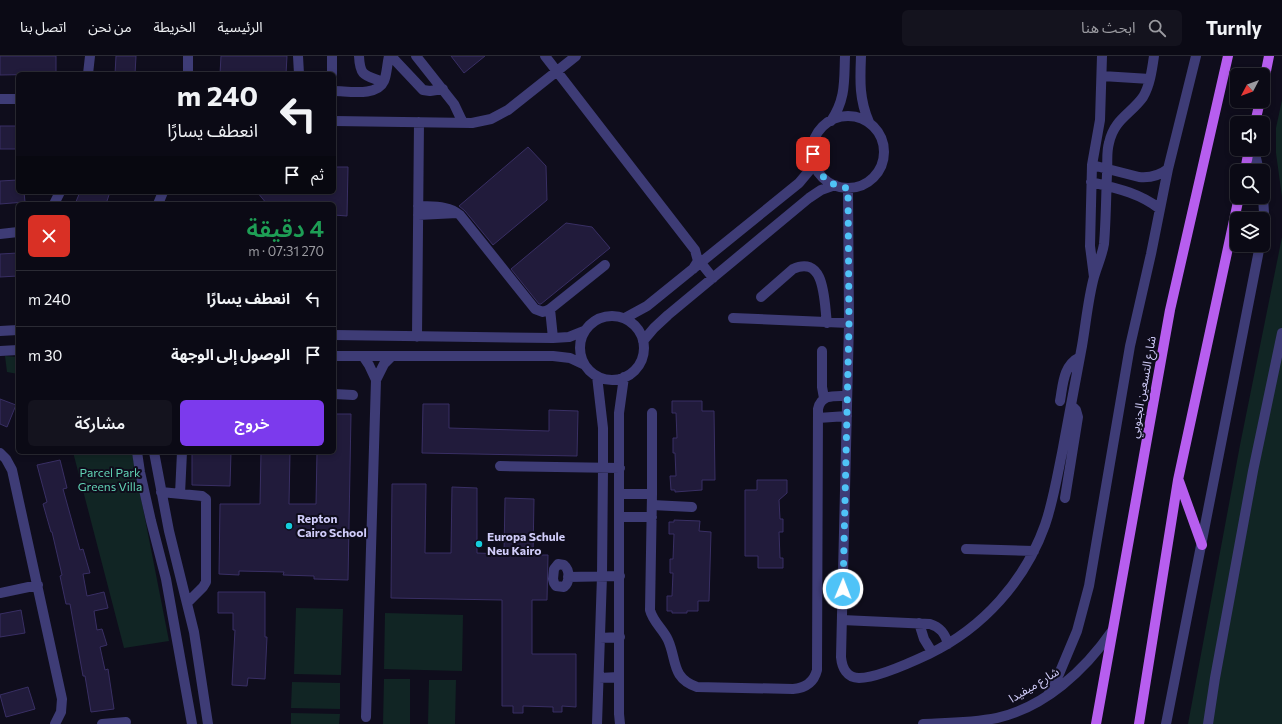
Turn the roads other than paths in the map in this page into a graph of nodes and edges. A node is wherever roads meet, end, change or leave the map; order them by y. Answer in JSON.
{"nodes":[{"id":1,"x":90,"y":56,"type":"edge"},
{"id":2,"x":188,"y":56,"type":"edge"},
{"id":3,"x":298,"y":56,"type":"edge"},
{"id":4,"x":332,"y":56,"type":"edge"},
{"id":5,"x":359,"y":56,"type":"edge"},
{"id":6,"x":390,"y":56,"type":"edge"},
{"id":7,"x":416,"y":56,"type":"edge"},
{"id":8,"x":545,"y":56,"type":"edge"},
{"id":9,"x":576,"y":56,"type":"edge"},
{"id":10,"x":845,"y":56,"type":"edge"},
{"id":11,"x":861,"y":56,"type":"edge"},
{"id":12,"x":1102,"y":56,"type":"edge"},
{"id":13,"x":1154,"y":56,"type":"edge"},
{"id":14,"x":1196,"y":56,"type":"edge"},
{"id":15,"x":1228,"y":56,"type":"edge"},
{"id":16,"x":1269,"y":56,"type":"edge"},
{"id":17,"x":1267,"y":68,"type":"edge"},
{"id":18,"x":88,"y":72,"type":"edge"},
{"id":19,"x":188,"y":72,"type":"edge"},
{"id":20,"x":299,"y":72,"type":"edge"},
{"id":21,"x":332,"y":72,"type":"edge"},
{"id":22,"x":557,"y":72,"type":"junction"},
{"id":23,"x":1102,"y":76,"type":"junction"},
{"id":24,"x":1150,"y":78,"type":"junction"},
{"id":25,"x":384,"y":82,"type":"junction"},
{"id":26,"x":443,"y":89,"type":"junction"},
{"id":27,"x":336,"y":91,"type":"edge"},
{"id":28,"x":0,"y":99,"type":"edge"},
{"id":29,"x":16,"y":99,"type":"edge"},
{"id":30,"x":336,"y":121,"type":"edge"},
{"id":31,"x":831,"y":121,"type":"junction"},
{"id":32,"x":419,"y":122,"type":"junction"},
{"id":33,"x":869,"y":122,"type":"junction"},
{"id":34,"x":463,"y":123,"type":"junction"},
{"id":35,"x":814,"y":162,"type":"junction"},
{"id":36,"x":1092,"y":166,"type":"junction"},
{"id":37,"x":1107,"y":169,"type":"junction"},
{"id":38,"x":1168,"y":169,"type":"junction"},
{"id":39,"x":1091,"y":182,"type":"junction"},
{"id":40,"x":835,"y":185,"type":"junction"},
{"id":41,"x":1107,"y":186,"type":"junction"},
{"id":42,"x":848,"y":188,"type":"junction"},
{"id":43,"x":1237,"y":204,"type":"edge"},
{"id":44,"x":1160,"y":209,"type":"junction"},
{"id":45,"x":418,"y":211,"type":"junction"},
{"id":46,"x":16,"y":232,"type":"edge"},
{"id":47,"x":0,"y":234,"type":"edge"},
{"id":48,"x":1259,"y":252,"type":"edge"},
{"id":49,"x":605,"y":265,"type":"dead end"},
{"id":50,"x":697,"y":266,"type":"junction"},
{"id":51,"x":1094,"y":277,"type":"junction"},
{"id":52,"x":713,"y":278,"type":"junction"},
{"id":53,"x":761,"y":297,"type":"dead end"},
{"id":54,"x":550,"y":309,"type":"junction"},
{"id":55,"x":625,"y":318,"type":"junction"},
{"id":56,"x":733,"y":318,"type":"dead end"},
{"id":57,"x":827,"y":323,"type":"junction"},
{"id":58,"x":849,"y":323,"type":"junction"},
{"id":59,"x":16,"y":330,"type":"edge"},
{"id":60,"x":0,"y":331,"type":"edge"},
{"id":61,"x":584,"y":331,"type":"junction"},
{"id":62,"x":1282,"y":332,"type":"edge"},
{"id":63,"x":336,"y":335,"type":"edge"},
{"id":64,"x":417,"y":336,"type":"junction"},
{"id":65,"x":553,"y":338,"type":"junction"},
{"id":66,"x":643,"y":341,"type":"junction"},
{"id":67,"x":16,"y":350,"type":"edge"},
{"id":68,"x":0,"y":351,"type":"edge"},
{"id":69,"x":822,"y":351,"type":"dead end"},
{"id":70,"x":336,"y":356,"type":"edge"},
{"id":71,"x":363,"y":356,"type":"junction"},
{"id":72,"x":392,"y":356,"type":"junction"},
{"id":73,"x":1080,"y":357,"type":"junction"},
{"id":74,"x":585,"y":365,"type":"junction"},
{"id":75,"x":597,"y":376,"type":"junction"},
{"id":76,"x":624,"y":377,"type":"junction"},
{"id":77,"x":376,"y":380,"type":"junction"},
{"id":78,"x":336,"y":394,"type":"edge"},
{"id":79,"x":353,"y":395,"type":"dead end"},
{"id":80,"x":847,"y":396,"type":"junction"},
{"id":81,"x":824,"y":398,"type":"junction"},
{"id":82,"x":1060,"y":401,"type":"dead end"},
{"id":83,"x":1071,"y":405,"type":"junction"},
{"id":84,"x":652,"y":413,"type":"dead end"},
{"id":85,"x":847,"y":416,"type":"junction"},
{"id":86,"x":818,"y":418,"type":"junction"},
{"id":87,"x":0,"y":453,"type":"edge"},
{"id":88,"x":138,"y":454,"type":"edge"},
{"id":89,"x":154,"y":454,"type":"edge"},
{"id":90,"x":182,"y":454,"type":"edge"},
{"id":91,"x":500,"y":466,"type":"dead end"},
{"id":92,"x":603,"y":468,"type":"junction"},
{"id":93,"x":620,"y":468,"type":"junction"},
{"id":94,"x":1178,"y":480,"type":"junction"},
{"id":95,"x":161,"y":492,"type":"junction"},
{"id":96,"x":180,"y":494,"type":"junction"},
{"id":97,"x":620,"y":494,"type":"junction"},
{"id":98,"x":652,"y":494,"type":"junction"},
{"id":99,"x":1065,"y":498,"type":"dead end"},
{"id":100,"x":652,"y":505,"type":"junction"},
{"id":101,"x":692,"y":507,"type":"dead end"},
{"id":102,"x":620,"y":517,"type":"junction"},
{"id":103,"x":652,"y":517,"type":"junction"},
{"id":104,"x":1202,"y":545,"type":"junction"},
{"id":105,"x":966,"y":549,"type":"dead end"},
{"id":106,"x":1034,"y":551,"type":"junction"},
{"id":107,"x":602,"y":576,"type":"junction"},
{"id":108,"x":620,"y":576,"type":"junction"},
{"id":109,"x":568,"y":577,"type":"dead end"},
{"id":110,"x":38,"y":585,"type":"junction"},
{"id":111,"x":0,"y":592,"type":"edge"},
{"id":112,"x":188,"y":602,"type":"junction"},
{"id":113,"x":842,"y":620,"type":"junction"},
{"id":114,"x":919,"y":623,"type":"junction"},
{"id":115,"x":1112,"y":631,"type":"junction"},
{"id":116,"x":620,"y":637,"type":"junction"},
{"id":117,"x":600,"y":638,"type":"junction"},
{"id":118,"x":948,"y":644,"type":"junction"},
{"id":119,"x":198,"y":650,"type":"junction"},
{"id":120,"x":932,"y":652,"type":"junction"},
{"id":121,"x":180,"y":654,"type":"junction"},
{"id":122,"x":619,"y":677,"type":"junction"},
{"id":123,"x":599,"y":678,"type":"junction"},
{"id":124,"x":1048,"y":695,"type":"junction"},
{"id":125,"x":1003,"y":716,"type":"junction"},
{"id":126,"x":366,"y":717,"type":"dead end"},
{"id":127,"x":126,"y":722,"type":"dead end"},
{"id":128,"x":55,"y":724,"type":"edge"},
{"id":129,"x":102,"y":724,"type":"edge"},
{"id":130,"x":192,"y":724,"type":"edge"},
{"id":131,"x":208,"y":724,"type":"edge"},
{"id":132,"x":597,"y":724,"type":"edge"},
{"id":133,"x":620,"y":724,"type":"edge"},
{"id":134,"x":923,"y":724,"type":"edge"},
{"id":135,"x":1014,"y":724,"type":"edge"},
{"id":136,"x":1096,"y":724,"type":"edge"},
{"id":137,"x":1139,"y":724,"type":"edge"},
{"id":138,"x":1166,"y":724,"type":"edge"},
{"id":139,"x":1208,"y":724,"type":"edge"}],
"edges":[{"from":1,"to":18,"type":"street"},
{"from":2,"to":19,"type":"street"},
{"from":3,"to":20,"type":"street"},
{"from":4,"to":21,"type":"street"},
{"from":5,"to":25,"type":"street"},
{"from":6,"to":25,"type":"street"},
{"from":6,"to":26,"type":"street"},
{"from":7,"to":26,"type":"street"},
{"from":8,"to":22,"type":"street"},
{"from":9,"to":22,"type":"street"},
{"from":10,"to":31,"type":"street"},
{"from":11,"to":33,"type":"street"},
{"from":12,"to":23,"type":"street"},
{"from":13,"to":24,"type":"street"},
{"from":14,"to":38,"type":"street"},
{"from":15,"to":115,"type":"main road","name":"شارع التسعين الجنوبي"},
{"from":16,"to":17,"type":"main road"},
{"from":22,"to":34,"type":"street"},
{"from":22,"to":50,"type":"street"},
{"from":23,"to":24,"type":"street"},
{"from":23,"to":36,"type":"street"},
{"from":24,"to":37,"type":"street"},
{"from":25,"to":27,"type":"street"},
{"from":26,"to":34,"type":"street"},
{"from":28,"to":29,"type":"street"},
{"from":30,"to":32,"type":"street"},
{"from":31,"to":33,"type":"street"},
{"from":31,"to":35,"type":"street"},
{"from":32,"to":34,"type":"street"},
{"from":32,"to":45,"type":"street"},
{"from":33,"to":42,"type":"street"},
{"from":35,"to":40,"type":"street"},
{"from":35,"to":50,"type":"street"},
{"from":36,"to":37,"type":"street"},
{"from":36,"to":39,"type":"street"},
{"from":37,"to":38,"type":"street"},
{"from":37,"to":41,"type":"street"},
{"from":38,"to":44,"type":"street"},
{"from":39,"to":41,"type":"street"},
{"from":39,"to":51,"type":"street"},
{"from":40,"to":42,"type":"street"},
{"from":40,"to":52,"type":"street"},
{"from":41,"to":44,"type":"street"},
{"from":41,"to":51,"type":"street"},
{"from":42,"to":58,"type":"street"},
{"from":43,"to":94,"type":"main road"},
{"from":44,"to":124,"type":"street"},
{"from":45,"to":54,"type":"street"},
{"from":45,"to":64,"type":"street"},
{"from":46,"to":47,"type":"street"},
{"from":48,"to":104,"type":"street"},
{"from":49,"to":54,"type":"street"},
{"from":50,"to":52,"type":"street"},
{"from":50,"to":55,"type":"street"},
{"from":51,"to":73,"type":"street"},
{"from":52,"to":66,"type":"street"},
{"from":53,"to":57,"type":"street"},
{"from":54,"to":65,"type":"street"},
{"from":55,"to":61,"type":"street"},
{"from":55,"to":66,"type":"street"},
{"from":56,"to":57,"type":"street"},
{"from":57,"to":58,"type":"street"},
{"from":58,"to":80,"type":"street"},
{"from":59,"to":60,"type":"street"},
{"from":61,"to":65,"type":"street"},
{"from":61,"to":74,"type":"street"},
{"from":62,"to":139,"type":"street"},
{"from":63,"to":64,"type":"street"},
{"from":64,"to":65,"type":"street"},
{"from":66,"to":76,"type":"street"},
{"from":67,"to":68,"type":"street"},
{"from":69,"to":81,"type":"street"},
{"from":70,"to":71,"type":"street"},
{"from":71,"to":72,"type":"street"},
{"from":71,"to":77,"type":"street"},
{"from":72,"to":74,"type":"street"},
{"from":72,"to":77,"type":"street"},
{"from":73,"to":82,"type":"street"},
{"from":73,"to":83,"type":"street"},
{"from":74,"to":75,"type":"street"},
{"from":75,"to":76,"type":"street"},
{"from":75,"to":92,"type":"street"},
{"from":76,"to":93,"type":"street"},
{"from":77,"to":126,"type":"street"},
{"from":78,"to":79,"type":"street"},
{"from":80,"to":81,"type":"street"},
{"from":80,"to":85,"type":"street"},
{"from":81,"to":86,"type":"street"},
{"from":83,"to":99,"type":"street"},
{"from":83,"to":106,"type":"street"},
{"from":84,"to":98,"type":"street"},
{"from":85,"to":86,"type":"street"},
{"from":85,"to":113,"type":"street"},
{"from":86,"to":103,"type":"street"},
{"from":87,"to":110,"type":"street"},
{"from":88,"to":121,"type":"street"},
{"from":89,"to":95,"type":"street"},
{"from":90,"to":96,"type":"street"},
{"from":91,"to":92,"type":"street"},
{"from":92,"to":93,"type":"street"},
{"from":92,"to":107,"type":"street"},
{"from":93,"to":97,"type":"street"},
{"from":94,"to":104,"type":"main road"},
{"from":94,"to":137,"type":"main road"},
{"from":95,"to":96,"type":"street"},
{"from":95,"to":112,"type":"street"},
{"from":96,"to":112,"type":"street"},
{"from":97,"to":98,"type":"street"},
{"from":97,"to":102,"type":"street"},
{"from":98,"to":100,"type":"street"},
{"from":100,"to":101,"type":"street"},
{"from":100,"to":103,"type":"street"},
{"from":102,"to":103,"type":"street"},
{"from":102,"to":108,"type":"street"},
{"from":104,"to":138,"type":"street"},
{"from":105,"to":106,"type":"street"},
{"from":106,"to":118,"type":"street"},
{"from":107,"to":108,"type":"street"},
{"from":107,"to":109,"type":"street"},
{"from":107,"to":117,"type":"street"},
{"from":108,"to":116,"type":"street"},
{"from":110,"to":111,"type":"street"},
{"from":110,"to":128,"type":"street"},
{"from":112,"to":119,"type":"street"},
{"from":113,"to":114,"type":"street"},
{"from":113,"to":120,"type":"street"},
{"from":114,"to":118,"type":"street"},
{"from":114,"to":120,"type":"street"},
{"from":115,"to":124,"type":"street","name":"شارع ميفيدا"},
{"from":115,"to":136,"type":"main road","name":"شارع التسعين الجنوبي"},
{"from":116,"to":117,"type":"street"},
{"from":116,"to":122,"type":"street"},
{"from":117,"to":123,"type":"street"},
{"from":118,"to":120,"type":"street"},
{"from":119,"to":121,"type":"street"},
{"from":119,"to":131,"type":"street"},
{"from":121,"to":130,"type":"street"},
{"from":122,"to":123,"type":"street"},
{"from":122,"to":133,"type":"street"},
{"from":123,"to":132,"type":"street"},
{"from":124,"to":125,"type":"street","name":"شارع ميفيدا"},
{"from":125,"to":134,"type":"street","name":"شارع ميفيدا"},
{"from":125,"to":135,"type":"street"},
{"from":127,"to":129,"type":"street"}]}
